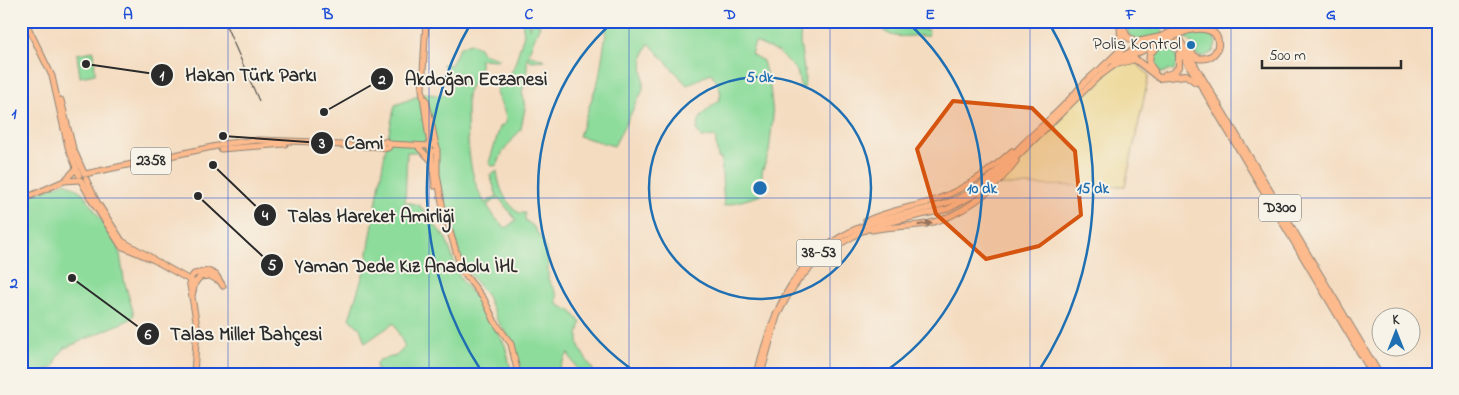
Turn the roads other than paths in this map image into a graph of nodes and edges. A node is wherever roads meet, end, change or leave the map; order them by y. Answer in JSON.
{"nodes":[{"id":1,"x":27,"y":21,"type":"edge"},
{"id":2,"x":427,"y":21,"type":"edge"},
{"id":3,"x":1122,"y":21,"type":"edge"},
{"id":4,"x":1192,"y":21,"type":"edge"},
{"id":5,"x":1166,"y":22,"type":"edge"},
{"id":6,"x":1184,"y":29,"type":"junction"},
{"id":7,"x":1162,"y":39,"type":"junction"},
{"id":8,"x":1178,"y":44,"type":"junction"},
{"id":9,"x":1116,"y":64,"type":"junction"},
{"id":10,"x":1102,"y":68,"type":"junction"},
{"id":11,"x":1207,"y":95,"type":"junction"},
{"id":12,"x":386,"y":145,"type":"junction"},
{"id":13,"x":1026,"y":145,"type":"junction"},
{"id":14,"x":419,"y":148,"type":"junction"},
{"id":15,"x":432,"y":148,"type":"junction"},
{"id":16,"x":432,"y":162,"type":"junction"},
{"id":17,"x":76,"y":166,"type":"junction"},
{"id":18,"x":82,"y":177,"type":"junction"},
{"id":19,"x":65,"y":180,"type":"junction"},
{"id":20,"x":90,"y":198,"type":"junction"},
{"id":21,"x":21,"y":199,"type":"edge"},
{"id":22,"x":860,"y":232,"type":"junction"},
{"id":23,"x":849,"y":233,"type":"junction"},
{"id":24,"x":154,"y":260,"type":"junction"},
{"id":25,"x":190,"y":279,"type":"junction"},
{"id":26,"x":196,"y":283,"type":"junction"},
{"id":27,"x":192,"y":300,"type":"junction"},
{"id":28,"x":194,"y":374,"type":"edge"},
{"id":29,"x":516,"y":374,"type":"edge"},
{"id":30,"x":757,"y":374,"type":"edge"},
{"id":31,"x":761,"y":374,"type":"edge"},
{"id":32,"x":1373,"y":374,"type":"edge"},
{"id":33,"x":1379,"y":374,"type":"edge"}],
"edges":[{"from":1,"to":17,"type":"main road"},
{"from":1,"to":18,"type":"main road"},
{"from":2,"to":15,"type":"main road"},
{"from":3,"to":7,"type":"highway"},
{"from":3,"to":10,"type":"highway"},
{"from":4,"to":6,"type":"highway"},
{"from":5,"to":8,"type":"highway","number":"D300"},
{"from":6,"to":7,"type":"highway","bridge":true},
{"from":6,"to":8,"type":"highway"},
{"from":7,"to":8,"type":"highway"},
{"from":7,"to":9,"type":"main road","number":"38-53"},
{"from":7,"to":10,"type":"main road","number":"38-53"},
{"from":8,"to":11,"type":"highway","number":"D300"},
{"from":8,"to":33,"type":"highway","number":"D300"},
{"from":9,"to":11,"type":"highway"},
{"from":9,"to":13,"type":"main road","number":"38-53"},
{"from":10,"to":13,"type":"main road","number":"38-53"},
{"from":11,"to":32,"type":"highway","number":"D300"},
{"from":12,"to":14,"type":"main road"},
{"from":12,"to":15,"type":"main road"},
{"from":12,"to":18,"type":"main road"},
{"from":13,"to":22,"type":"main road","number":"38-53"},
{"from":22,"to":13,"type":"main road","one_way":true},
{"from":13,"to":23,"type":"main road"},
{"from":13,"to":23,"type":"main road","number":"38-53"},
{"from":14,"to":15,"type":"main road"},
{"from":14,"to":16,"type":"main road"},
{"from":15,"to":16,"type":"main road"},
{"from":15,"to":29,"type":"main road"},
{"from":16,"to":29,"type":"main road"},
{"from":17,"to":18,"type":"main road"},
{"from":17,"to":19,"type":"main road"},
{"from":18,"to":19,"type":"main road"},
{"from":18,"to":20,"type":"main road"},
{"from":18,"to":24,"type":"main road"},
{"from":19,"to":20,"type":"main road"},
{"from":19,"to":21,"type":"main road"},
{"from":20,"to":24,"type":"main road"},
{"from":22,"to":31,"type":"main road","number":"38-53"},
{"from":23,"to":30,"type":"main road","number":"38-53"},
{"from":24,"to":25,"type":"main road"},
{"from":25,"to":26,"type":"main road"},
{"from":25,"to":26,"type":"main road"},
{"from":25,"to":27,"type":"main road"},
{"from":26,"to":27,"type":"main road"},
{"from":27,"to":28,"type":"main road"}]}
